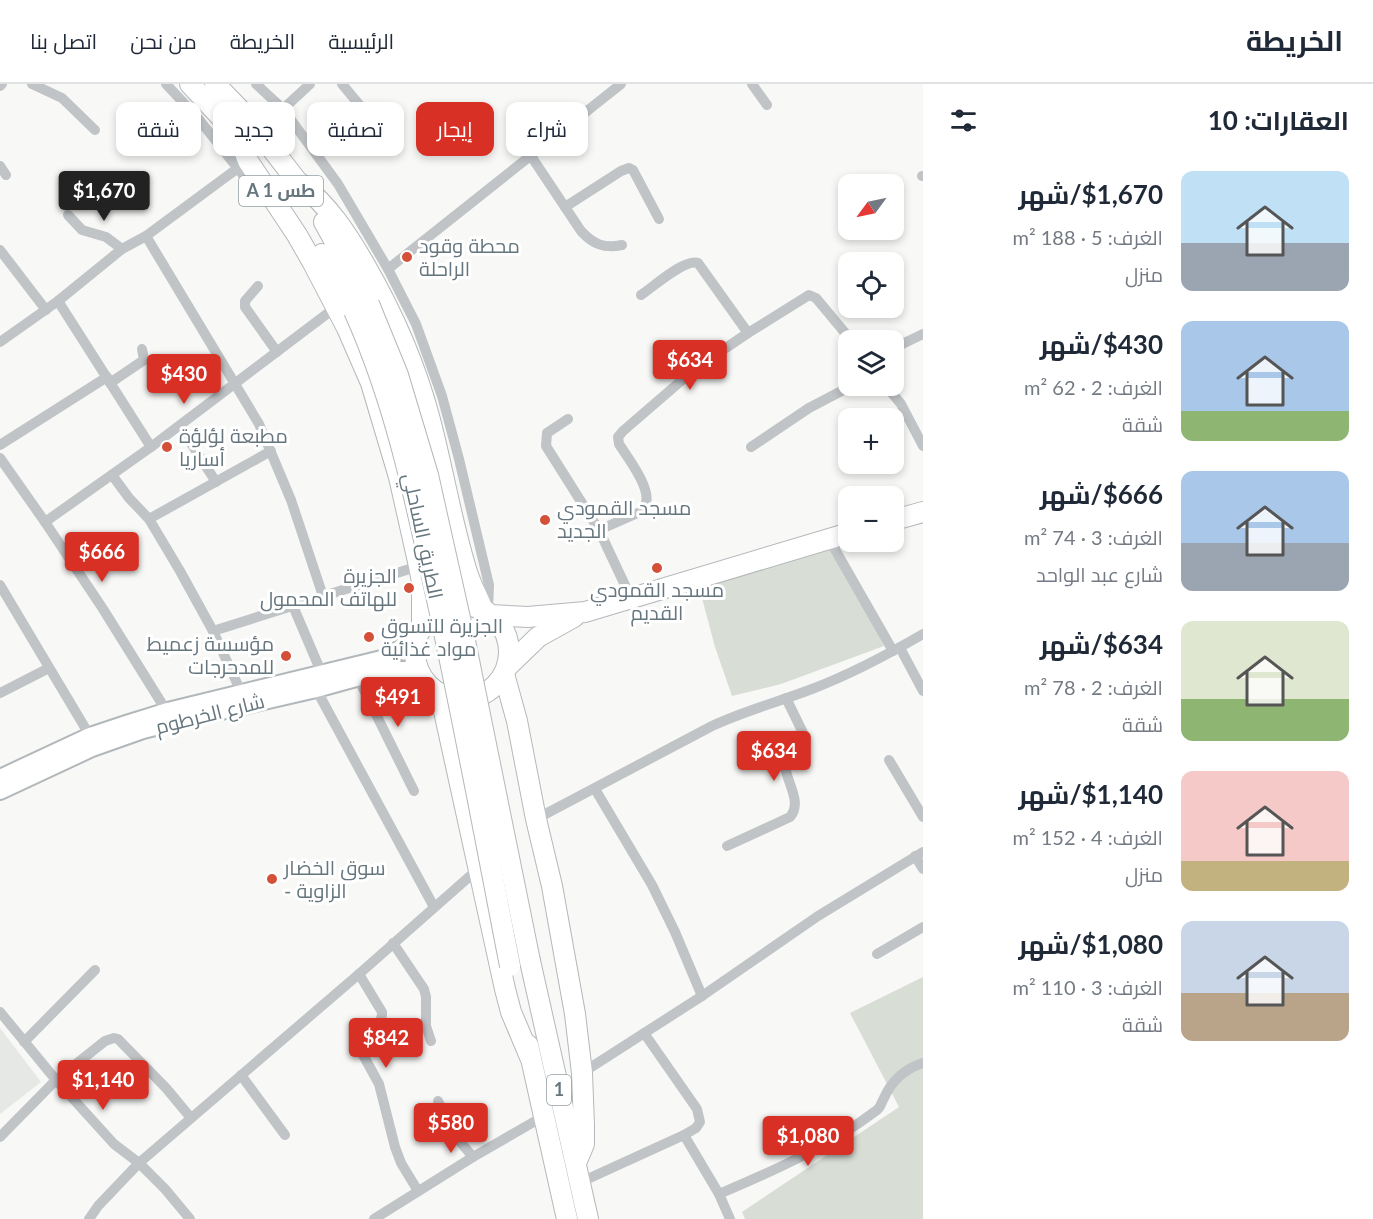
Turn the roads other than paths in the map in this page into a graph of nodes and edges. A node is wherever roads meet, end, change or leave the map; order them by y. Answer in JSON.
{"nodes":[{"id":1,"x":32,"y":84,"type":"edge"},
{"id":2,"x":166,"y":84,"type":"edge"},
{"id":3,"x":190,"y":84,"type":"edge"},
{"id":4,"x":215,"y":84,"type":"edge"},
{"id":5,"x":256,"y":84,"type":"edge"},
{"id":6,"x":310,"y":84,"type":"edge"},
{"id":7,"x":342,"y":84,"type":"edge"},
{"id":8,"x":621,"y":84,"type":"edge"},
{"id":9,"x":752,"y":84,"type":"edge"},
{"id":10,"x":275,"y":102,"type":"edge"},
{"id":11,"x":291,"y":102,"type":"edge"},
{"id":12,"x":357,"y":102,"type":"edge"},
{"id":13,"x":767,"y":105,"type":"dead end"},
{"id":14,"x":588,"y":110,"type":"edge"},
{"id":15,"x":295,"y":125,"type":"edge"},
{"id":16,"x":95,"y":130,"type":"dead end"},
{"id":17,"x":531,"y":156,"type":"joint"},
{"id":18,"x":238,"y":168,"type":"junction"},
{"id":19,"x":301,"y":184,"type":"junction"},
{"id":20,"x":565,"y":207,"type":"junction"},
{"id":21,"x":68,"y":214,"type":"dead end"},
{"id":22,"x":659,"y":219,"type":"dead end"},
{"id":23,"x":146,"y":236,"type":"junction"},
{"id":24,"x":622,"y":245,"type":"dead end"},
{"id":25,"x":122,"y":249,"type":"junction"},
{"id":26,"x":0,"y":250,"type":"edge"},
{"id":27,"x":388,"y":268,"type":"junction"},
{"id":28,"x":258,"y":286,"type":"dead end"},
{"id":29,"x":641,"y":295,"type":"dead end"},
{"id":30,"x":58,"y":301,"type":"junction"},
{"id":31,"x":348,"y":308,"type":"junction"},
{"id":32,"x":46,"y":310,"type":"junction"},
{"id":33,"x":843,"y":330,"type":"edge"},
{"id":34,"x":748,"y":333,"type":"junction"},
{"id":35,"x":923,"y":334,"type":"edge"},
{"id":36,"x":0,"y":342,"type":"edge"},
{"id":37,"x":904,"y":343,"type":"edge"},
{"id":38,"x":142,"y":349,"type":"dead end"},
{"id":39,"x":277,"y":352,"type":"junction"},
{"id":40,"x":108,"y":380,"type":"junction"},
{"id":41,"x":236,"y":384,"type":"junction"},
{"id":42,"x":838,"y":393,"type":"edge"},
{"id":43,"x":894,"y":396,"type":"edge"},
{"id":44,"x":568,"y":419,"type":"dead end"},
{"id":45,"x":180,"y":426,"type":"junction"},
{"id":46,"x":0,"y":446,"type":"edge"},
{"id":47,"x":923,"y":446,"type":"edge"},
{"id":48,"x":151,"y":447,"type":"junction"},
{"id":49,"x":751,"y":447,"type":"dead end"},
{"id":50,"x":271,"y":451,"type":"junction"},
{"id":51,"x":0,"y":458,"type":"edge"},
{"id":52,"x":112,"y":475,"type":"junction"},
{"id":53,"x":216,"y":482,"type":"junction"},
{"id":54,"x":923,"y":512,"type":"edge"},
{"id":55,"x":904,"y":517,"type":"edge"},
{"id":56,"x":149,"y":519,"type":"junction"},
{"id":57,"x":45,"y":522,"type":"junction"},
{"id":58,"x":599,"y":530,"type":"junction"},
{"id":59,"x":838,"y":536,"type":"edge"},
{"id":60,"x":829,"y":539,"type":"junction"},
{"id":61,"x":419,"y":566,"type":"junction"},
{"id":62,"x":1,"y":589,"type":"edge"},
{"id":63,"x":323,"y":596,"type":"junction"},
{"id":64,"x":631,"y":598,"type":"junction"},
{"id":65,"x":293,"y":606,"type":"junction"},
{"id":66,"x":487,"y":612,"type":"junction"},
{"id":67,"x":585,"y":612,"type":"junction"},
{"id":68,"x":420,"y":630,"type":"junction"},
{"id":69,"x":213,"y":631,"type":"junction"},
{"id":70,"x":923,"y":634,"type":"edge"},
{"id":71,"x":897,"y":649,"type":"junction"},
{"id":72,"x":49,"y":668,"type":"junction"},
{"id":73,"x":505,"y":671,"type":"junction"},
{"id":74,"x":358,"y":678,"type":"junction"},
{"id":75,"x":319,"y":682,"type":"junction"},
{"id":76,"x":433,"y":687,"type":"junction"},
{"id":77,"x":923,"y":692,"type":"edge"},
{"id":78,"x":0,"y":693,"type":"edge"},
{"id":79,"x":242,"y":694,"type":"junction"},
{"id":80,"x":786,"y":698,"type":"junction"},
{"id":81,"x":169,"y":718,"type":"junction"},
{"id":82,"x":90,"y":736,"type":"junction"},
{"id":83,"x":889,"y":760,"type":"dead end"},
{"id":84,"x":0,"y":777,"type":"edge"},
{"id":85,"x":595,"y":789,"type":"junction"},
{"id":86,"x":414,"y":790,"type":"dead end"},
{"id":87,"x":0,"y":791,"type":"edge"},
{"id":88,"x":923,"y":817,"type":"edge"},
{"id":89,"x":536,"y":819,"type":"junction"},
{"id":90,"x":727,"y":846,"type":"dead end"},
{"id":91,"x":919,"y":854,"type":"edge"},
{"id":92,"x":478,"y":869,"type":"junction"},
{"id":93,"x":923,"y":869,"type":"edge"},
{"id":94,"x":434,"y":907,"type":"junction"},
{"id":95,"x":923,"y":927,"type":"edge"},
{"id":96,"x":393,"y":943,"type":"junction"},
{"id":97,"x":877,"y":954,"type":"dead end"},
{"id":98,"x":530,"y":961,"type":"joint"},
{"id":99,"x":95,"y":970,"type":"dead end"},
{"id":100,"x":359,"y":974,"type":"junction"},
{"id":101,"x":702,"y":996,"type":"junction"},
{"id":102,"x":0,"y":1012,"type":"edge"},
{"id":103,"x":644,"y":1033,"type":"junction"},
{"id":104,"x":431,"y":1041,"type":"dead end"},
{"id":105,"x":24,"y":1042,"type":"junction"},
{"id":106,"x":530,"y":1057,"type":"junction"},
{"id":107,"x":923,"y":1063,"type":"edge"},
{"id":108,"x":582,"y":1073,"type":"junction"},
{"id":109,"x":241,"y":1075,"type":"junction"},
{"id":110,"x":56,"y":1080,"type":"junction"},
{"id":111,"x":438,"y":1101,"type":"dead end"},
{"id":112,"x":544,"y":1116,"type":"junction"},
{"id":113,"x":191,"y":1118,"type":"junction"},
{"id":114,"x":285,"y":1135,"type":"dead end"},
{"id":115,"x":684,"y":1135,"type":"junction"},
{"id":116,"x":0,"y":1137,"type":"edge"},
{"id":117,"x":473,"y":1156,"type":"junction"},
{"id":118,"x":139,"y":1163,"type":"junction"},
{"id":119,"x":576,"y":1163,"type":"junction"},
{"id":120,"x":581,"y":1182,"type":"junction"},
{"id":121,"x":418,"y":1191,"type":"junction"},
{"id":122,"x":719,"y":1194,"type":"junction"},
{"id":123,"x":88,"y":1219,"type":"edge"},
{"id":124,"x":190,"y":1219,"type":"edge"},
{"id":125,"x":374,"y":1219,"type":"edge"},
{"id":126,"x":567,"y":1219,"type":"edge"},
{"id":127,"x":588,"y":1219,"type":"edge"},
{"id":128,"x":730,"y":1219,"type":"edge"}],
"edges":[{"from":1,"to":16,"type":"street"},
{"from":2,"to":18,"type":"street"},
{"from":3,"to":31,"type":"highway","name":"الطريق الساحلي","number":"A 1 طس"},
{"from":4,"to":19,"type":"highway","name":"الطريق الساحلي","number":"A 1 طس"},
{"from":5,"to":10,"type":"street"},
{"from":6,"to":11,"type":"street"},
{"from":7,"to":12,"type":"street"},
{"from":8,"to":14,"type":"street"},
{"from":9,"to":13,"type":"street"},
{"from":15,"to":27,"type":"street"},
{"from":17,"to":20,"type":"street"},
{"from":17,"to":27,"type":"street"},
{"from":18,"to":23,"type":"street"},
{"from":18,"to":31,"type":"street"},
{"from":19,"to":31,"type":"highway","name":"الطريق الساحلي","number":"A 1 طس"},
{"from":19,"to":66,"type":"highway"},
{"from":20,"to":22,"type":"street"},
{"from":20,"to":24,"type":"street"},
{"from":21,"to":25,"type":"street"},
{"from":23,"to":25,"type":"street"},
{"from":23,"to":41,"type":"street"},
{"from":25,"to":30,"type":"street"},
{"from":26,"to":32,"type":"street"},
{"from":27,"to":66,"type":"street"},
{"from":28,"to":39,"type":"street"},
{"from":29,"to":34,"type":"street"},
{"from":30,"to":32,"type":"street"},
{"from":30,"to":40,"type":"street"},
{"from":31,"to":39,"type":"street"},
{"from":31,"to":61,"type":"highway"},
{"from":31,"to":98,"type":"highway","name":"الطريق الساحلي","number":"A 1 طس","bridge":true},
{"from":31,"to":106,"type":"highway","name":"الطريق الساحلي","number":"A 1 طس","bridge":true},
{"from":32,"to":36,"type":"street"},
{"from":33,"to":34,"type":"street"},
{"from":34,"to":58,"type":"street"},
{"from":35,"to":37,"type":"street"},
{"from":38,"to":40,"type":"street"},
{"from":39,"to":41,"type":"street"},
{"from":40,"to":46,"type":"street"},
{"from":40,"to":48,"type":"street"},
{"from":41,"to":45,"type":"street"},
{"from":41,"to":50,"type":"street"},
{"from":42,"to":49,"type":"street"},
{"from":43,"to":47,"type":"street"},
{"from":44,"to":58,"type":"street"},
{"from":45,"to":48,"type":"street"},
{"from":45,"to":53,"type":"street"},
{"from":48,"to":52,"type":"street"},
{"from":50,"to":53,"type":"street"},
{"from":50,"to":63,"type":"street"},
{"from":51,"to":57,"type":"street"},
{"from":52,"to":56,"type":"street"},
{"from":52,"to":57,"type":"street"},
{"from":53,"to":56,"type":"street"},
{"from":54,"to":55,"type":"highway"},
{"from":56,"to":69,"type":"street"},
{"from":57,"to":81,"type":"street"},
{"from":58,"to":64,"type":"street"},
{"from":59,"to":60,"type":"highway"},
{"from":60,"to":64,"type":"highway"},
{"from":60,"to":71,"type":"street"},
{"from":61,"to":63,"type":"street"},
{"from":61,"to":68,"type":"highway"},
{"from":62,"to":72,"type":"street"},
{"from":63,"to":65,"type":"street"},
{"from":64,"to":67,"type":"highway"},
{"from":65,"to":69,"type":"street"},
{"from":65,"to":75,"type":"street"},
{"from":66,"to":67,"type":"highway"},
{"from":66,"to":68,"type":"highway"},
{"from":66,"to":73,"type":"highway"},
{"from":67,"to":73,"type":"highway"},
{"from":68,"to":75,"type":"main road","name":"شارع الخرطوم"},
{"from":68,"to":76,"type":"highway"},
{"from":69,"to":79,"type":"street"},
{"from":70,"to":71,"type":"street"},
{"from":71,"to":77,"type":"street"},
{"from":71,"to":80,"type":"street"},
{"from":72,"to":78,"type":"street"},
{"from":72,"to":82,"type":"street"},
{"from":73,"to":76,"type":"highway"},
{"from":73,"to":89,"type":"highway"},
{"from":74,"to":75,"type":"main road","name":"شارع الخرطوم"},
{"from":74,"to":76,"type":"main road","name":"شارع الخرطوم"},
{"from":74,"to":86,"type":"street"},
{"from":75,"to":79,"type":"main road","name":"شارع الخرطوم"},
{"from":75,"to":81,"type":"main road","name":"شارع الخرطوم"},
{"from":75,"to":94,"type":"street"},
{"from":76,"to":92,"type":"highway"},
{"from":79,"to":81,"type":"main road","name":"شارع الخرطوم"},
{"from":80,"to":85,"type":"street"},
{"from":80,"to":90,"type":"street"},
{"from":81,"to":82,"type":"main road","name":"شارع الخرطوم"},
{"from":81,"to":87,"type":"main road","name":"شارع الخرطوم"},
{"from":82,"to":84,"type":"main road","name":"شارع الخرطوم"},
{"from":83,"to":88,"type":"street"},
{"from":85,"to":89,"type":"street"},
{"from":85,"to":101,"type":"street"},
{"from":89,"to":108,"type":"highway"},
{"from":91,"to":93,"type":"street"},
{"from":91,"to":101,"type":"street"},
{"from":92,"to":94,"type":"street"},
{"from":92,"to":106,"type":"highway"},
{"from":94,"to":96,"type":"street"},
{"from":95,"to":97,"type":"street"},
{"from":96,"to":100,"type":"street"},
{"from":96,"to":104,"type":"street"},
{"from":98,"to":119,"type":"highway","name":"الطريق الساحلي","number":"1"},
{"from":99,"to":105,"type":"street"},
{"from":100,"to":109,"type":"street"},
{"from":100,"to":121,"type":"street"},
{"from":101,"to":103,"type":"street"},
{"from":102,"to":105,"type":"street"},
{"from":103,"to":108,"type":"street"},
{"from":103,"to":115,"type":"street"},
{"from":105,"to":110,"type":"street"},
{"from":106,"to":112,"type":"highway","name":"الطريق الساحلي","number":"A 1 طس"},
{"from":107,"to":122,"type":"street"},
{"from":108,"to":119,"type":"highway"},
{"from":109,"to":113,"type":"street"},
{"from":109,"to":114,"type":"street"},
{"from":110,"to":113,"type":"street"},
{"from":110,"to":116,"type":"street"},
{"from":110,"to":118,"type":"street"},
{"from":111,"to":117,"type":"street"},
{"from":112,"to":117,"type":"street"},
{"from":112,"to":126,"type":"highway","name":"الطريق الساحلي","number":"A 1 طس"},
{"from":113,"to":118,"type":"street"},
{"from":115,"to":120,"type":"street"},
{"from":115,"to":122,"type":"street"},
{"from":117,"to":121,"type":"street"},
{"from":118,"to":123,"type":"street"},
{"from":118,"to":124,"type":"street"},
{"from":119,"to":120,"type":"highway","name":"الطريق الساحلي","number":"1"},
{"from":120,"to":127,"type":"highway","name":"الطريق الساحلي","number":"1"},
{"from":121,"to":125,"type":"street"},
{"from":122,"to":128,"type":"street"}]}
